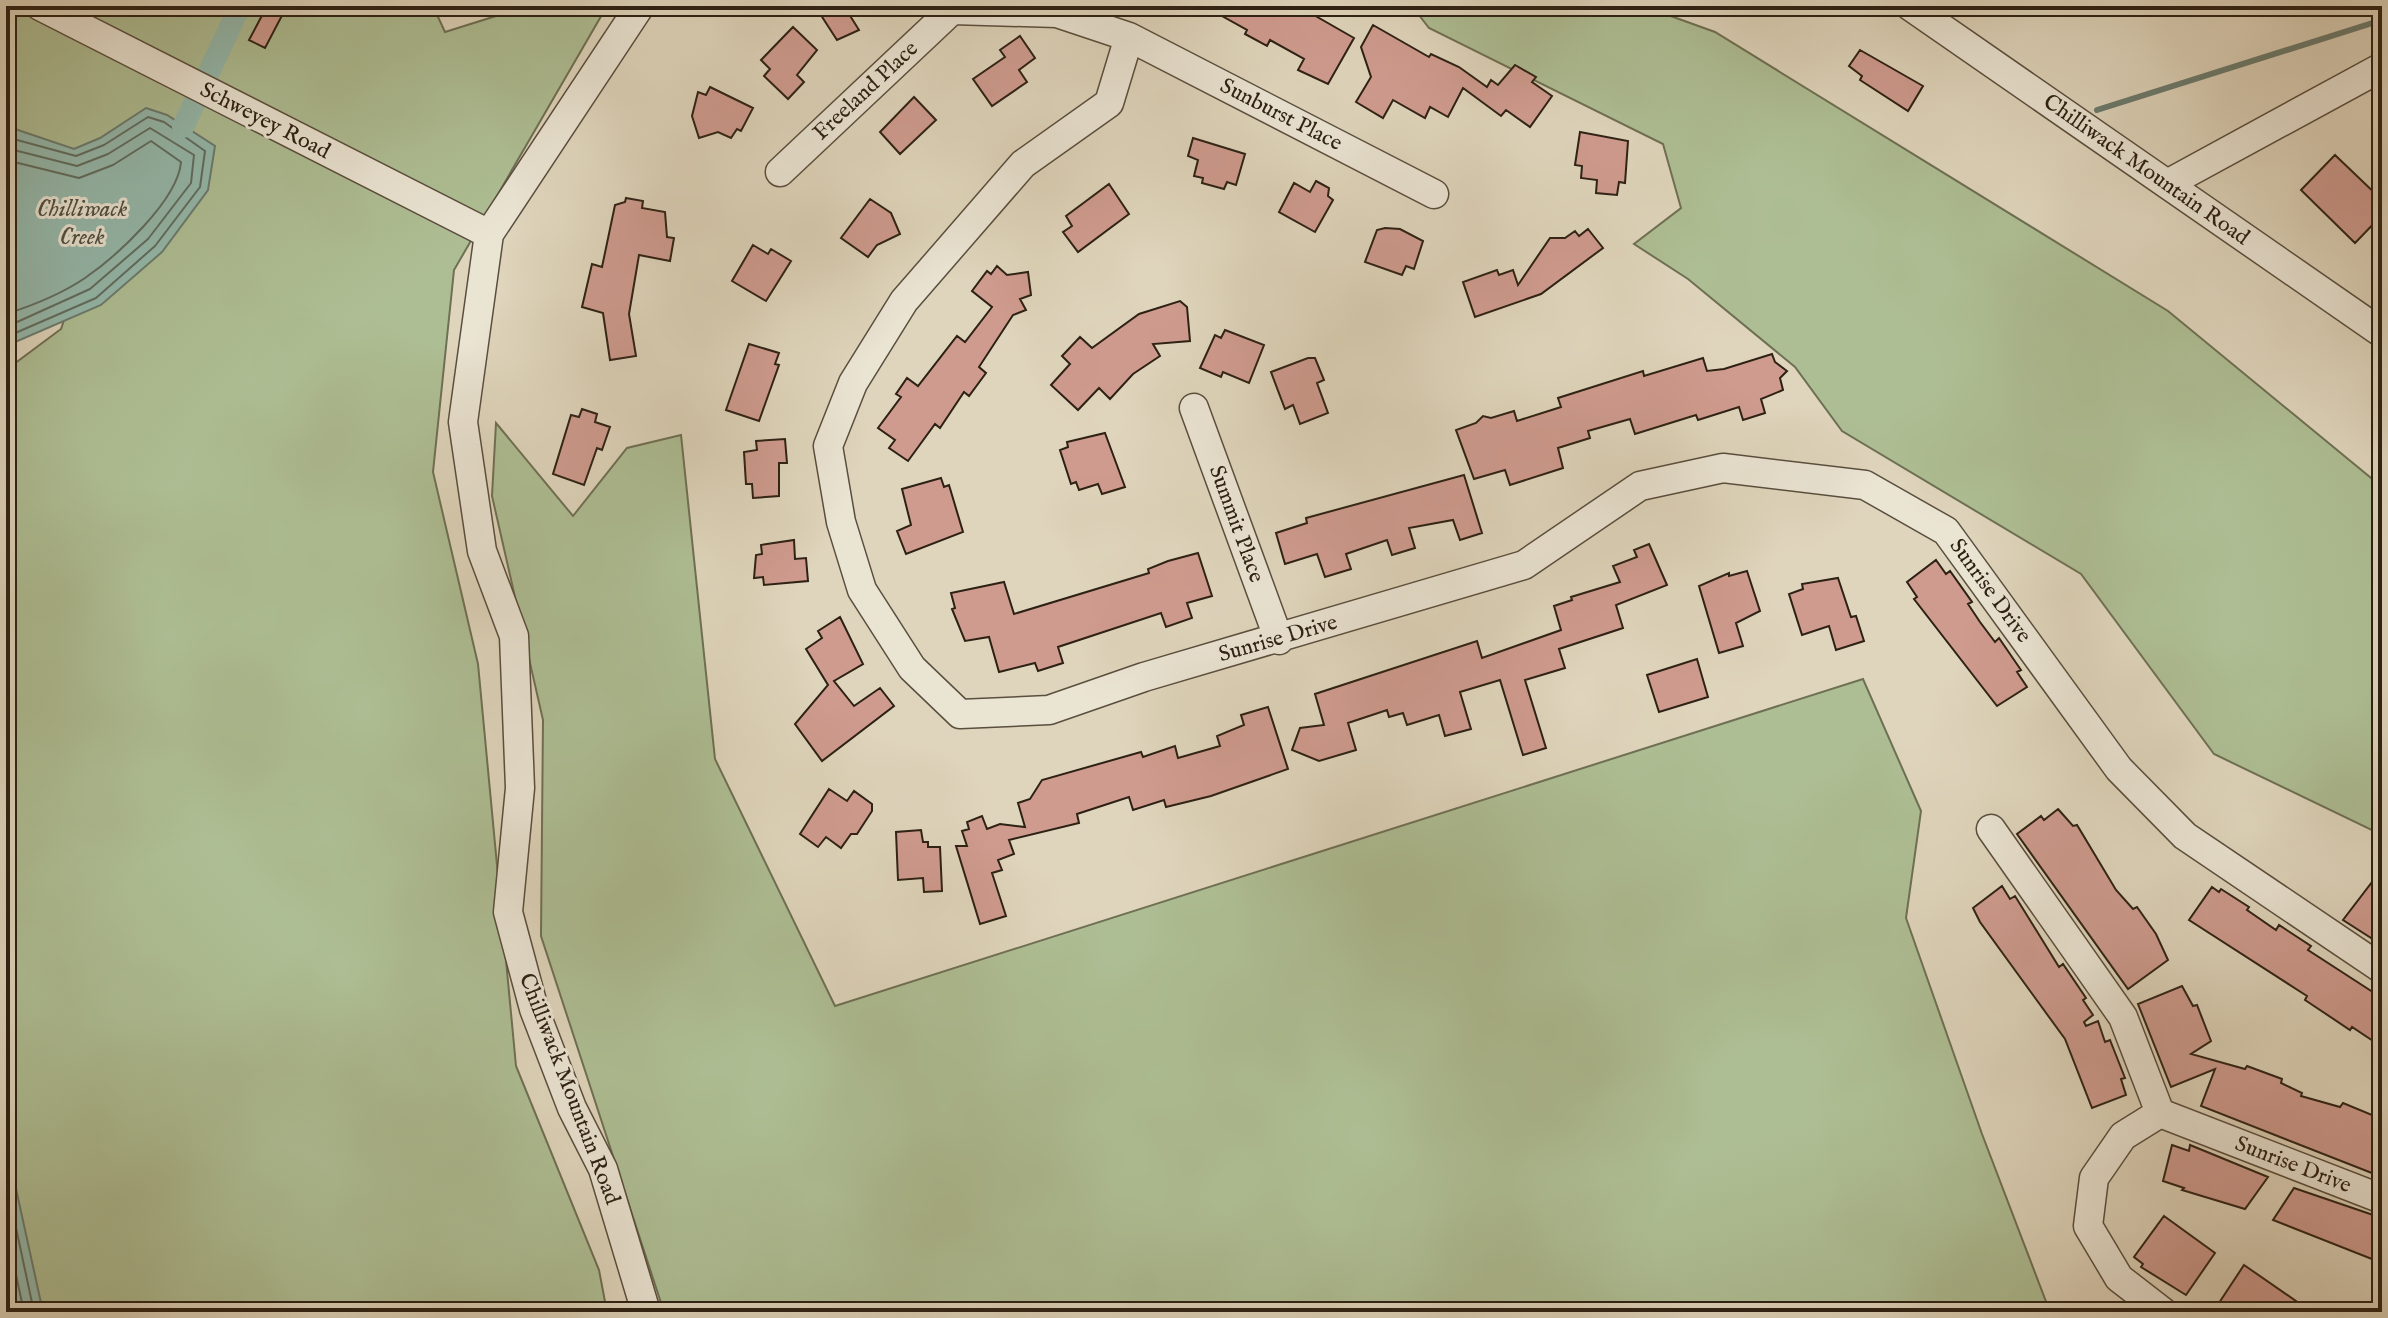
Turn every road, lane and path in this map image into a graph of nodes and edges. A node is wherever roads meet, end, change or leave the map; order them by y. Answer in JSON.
{"nodes":[{"id":1,"x":40,"y":6,"type":"edge"},
{"id":2,"x":640,"y":6,"type":"edge"},
{"id":3,"x":1910,"y":6,"type":"edge"},
{"id":4,"x":950,"y":8,"type":"edge"},
{"id":5,"x":1129,"y":37,"type":"junction"},
{"id":6,"x":2382,"y":67,"type":"edge"},
{"id":7,"x":780,"y":172,"type":"dead end"},
{"id":8,"x":2167,"y":184,"type":"junction"},
{"id":9,"x":1434,"y":194,"type":"dead end"},
{"id":10,"x":489,"y":234,"type":"junction"},
{"id":11,"x":2382,"y":333,"type":"edge"},
{"id":12,"x":1194,"y":408,"type":"dead end"},
{"id":13,"x":1279,"y":640,"type":"junction"},
{"id":14,"x":1991,"y":829,"type":"dead end"},
{"id":15,"x":2382,"y":969,"type":"edge"},
{"id":16,"x":2160,"y":1113,"type":"junction"},
{"id":17,"x":2382,"y":1199,"type":"edge"},
{"id":18,"x":646,"y":1312,"type":"edge"},
{"id":19,"x":2163,"y":1312,"type":"edge"}],
"edges":[{"from":1,"to":10,"type":"street","name":"Schweyey Road"},
{"from":2,"to":10,"type":"street","name":"Chilliwack Mountain Road"},
{"from":3,"to":8,"type":"street","name":"Chilliwack Mountain Road"},
{"from":4,"to":5,"type":"street"},
{"from":4,"to":7,"type":"street","name":"Freeland Place"},
{"from":5,"to":9,"type":"street","name":"Sunburst Place"},
{"from":5,"to":13,"type":"street","name":"Sunrise Drive"},
{"from":6,"to":8,"type":"street"},
{"from":8,"to":11,"type":"street","name":"Chilliwack Mountain Road"},
{"from":10,"to":18,"type":"street","name":"Chilliwack Mountain Road"},
{"from":12,"to":13,"type":"street","name":"Summit Place"},
{"from":13,"to":15,"type":"street","name":"Sunrise Drive"},
{"from":14,"to":16,"type":"street"},
{"from":16,"to":17,"type":"street","name":"Sunrise Drive"},
{"from":16,"to":19,"type":"street"}]}
